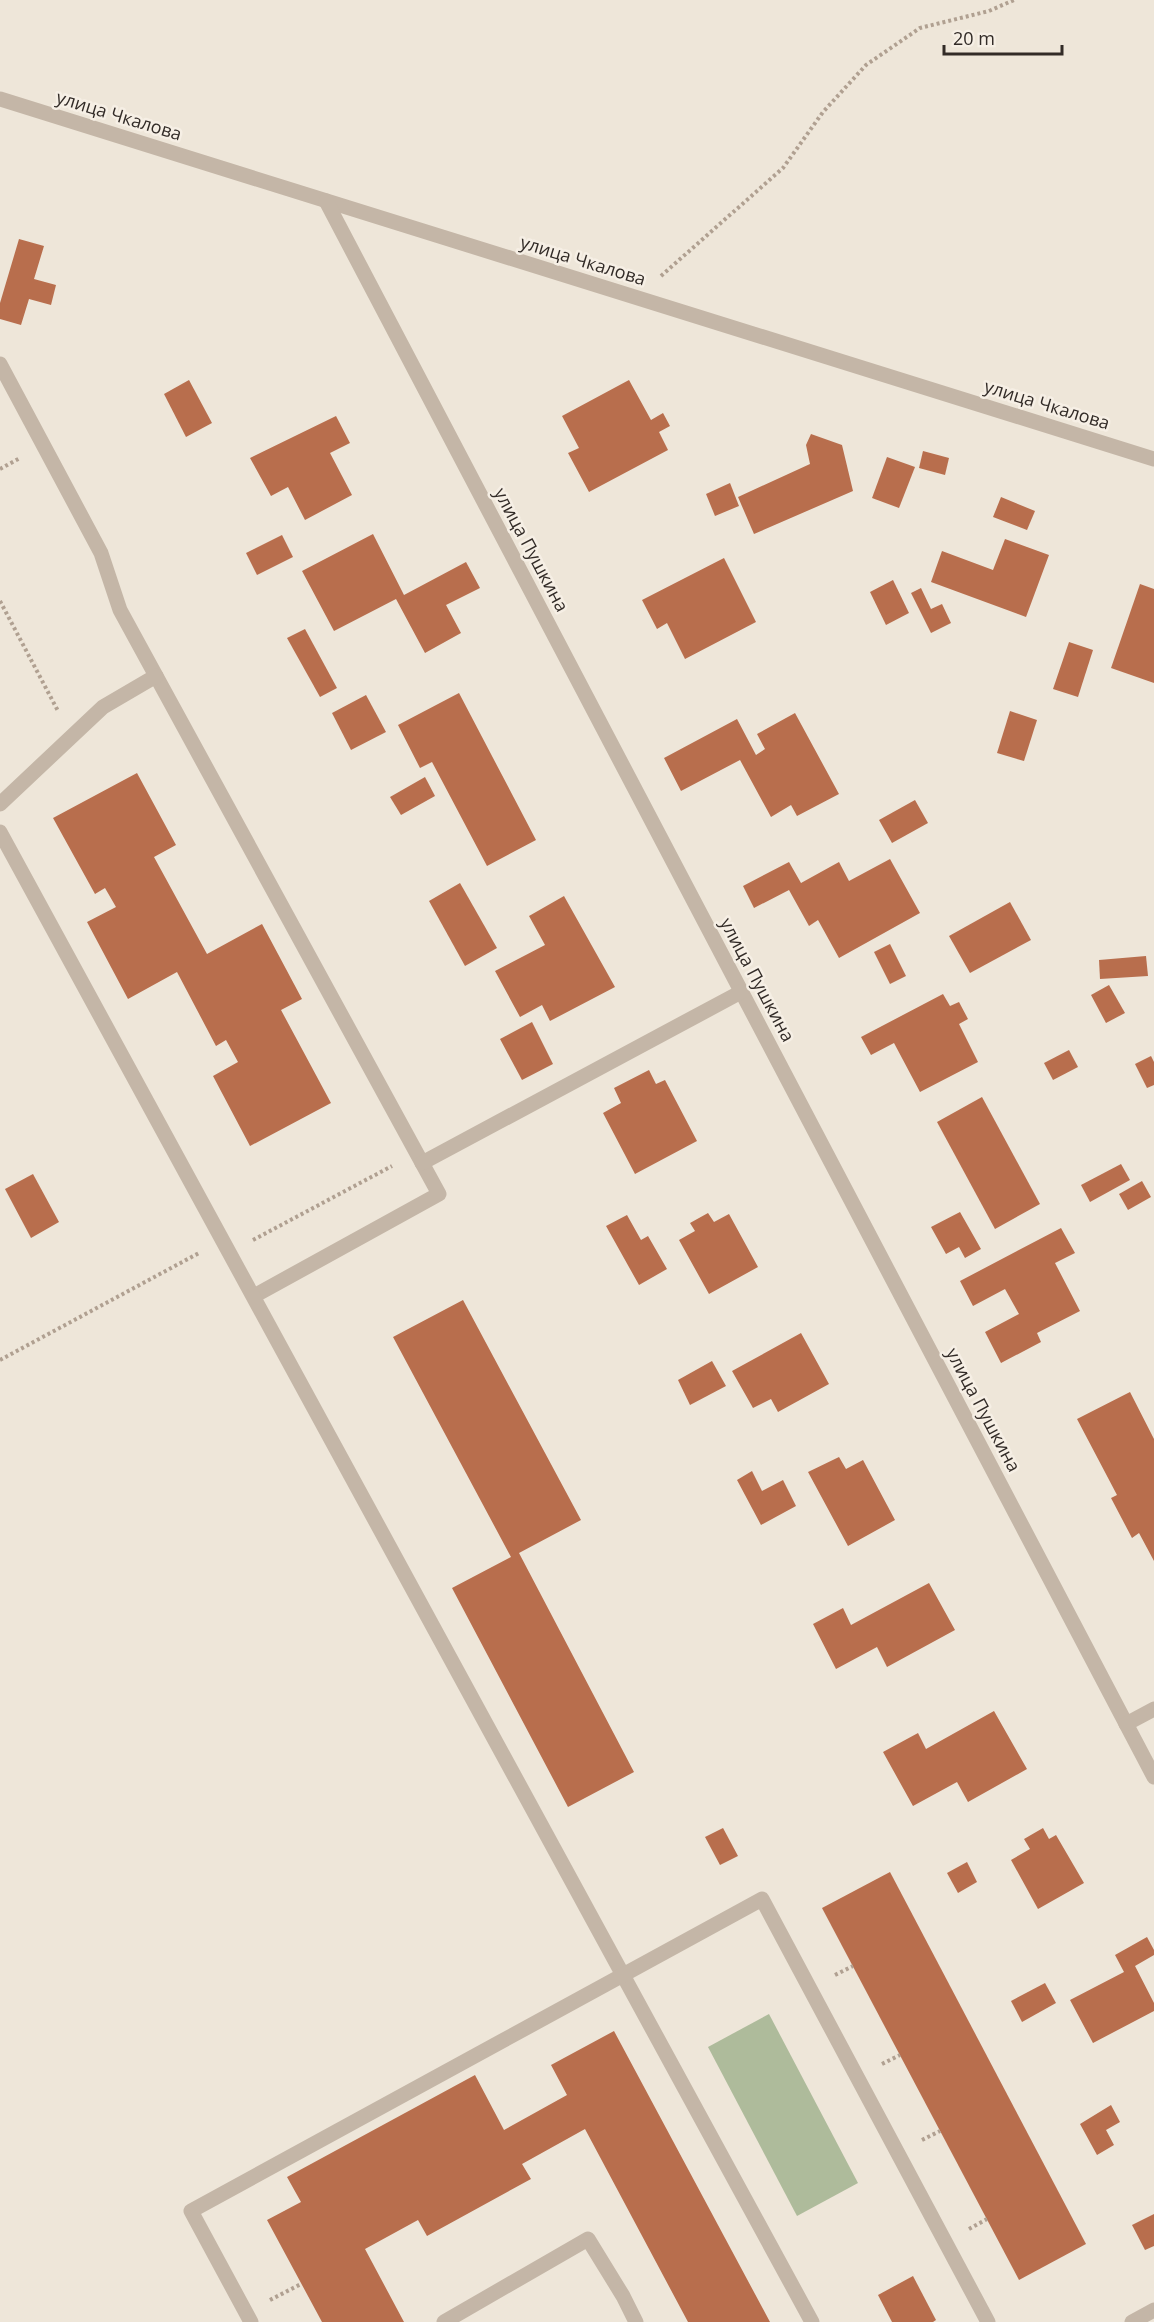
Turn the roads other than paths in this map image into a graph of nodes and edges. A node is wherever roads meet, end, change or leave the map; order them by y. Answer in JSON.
{"nodes":[{"id":1,"x":0,"y":99,"type":"edge"},
{"id":2,"x":326,"y":201,"type":"junction"},
{"id":3,"x":0,"y":364,"type":"edge"},
{"id":4,"x":1154,"y":459,"type":"edge"},
{"id":5,"x":156,"y":676,"type":"junction"},
{"id":6,"x":0,"y":804,"type":"edge"},
{"id":7,"x":0,"y":832,"type":"edge"},
{"id":8,"x":741,"y":992,"type":"junction"},
{"id":9,"x":419,"y":1158,"type":"junction"},
{"id":10,"x":254,"y":1296,"type":"junction"},
{"id":11,"x":1154,"y":1709,"type":"edge"},
{"id":12,"x":1126,"y":1724,"type":"junction"},
{"id":13,"x":1154,"y":1777,"type":"edge"},
{"id":14,"x":623,"y":1974,"type":"junction"},
{"id":15,"x":1154,"y":2310,"type":"edge"},
{"id":16,"x":251,"y":2322,"type":"edge"},
{"id":17,"x":444,"y":2322,"type":"edge"},
{"id":18,"x":636,"y":2322,"type":"edge"},
{"id":19,"x":812,"y":2322,"type":"edge"},
{"id":20,"x":988,"y":2322,"type":"edge"},
{"id":21,"x":1132,"y":2322,"type":"edge"}],
"edges":[{"from":1,"to":2,"type":"street","name":"улица Чкалова"},
{"from":2,"to":4,"type":"street","name":"улица Чкалова"},
{"from":2,"to":8,"type":"street","name":"улица Пушкина"},
{"from":3,"to":5,"type":"street"},
{"from":5,"to":6,"type":"street"},
{"from":5,"to":9,"type":"street"},
{"from":7,"to":10,"type":"street"},
{"from":8,"to":9,"type":"street"},
{"from":8,"to":12,"type":"street","name":"улица Пушкина"},
{"from":9,"to":10,"type":"street"},
{"from":10,"to":14,"type":"street"},
{"from":11,"to":12,"type":"street"},
{"from":12,"to":13,"type":"street","name":"улица Пушкина"},
{"from":14,"to":16,"type":"street"},
{"from":14,"to":19,"type":"street"},
{"from":14,"to":20,"type":"street"},
{"from":15,"to":21,"type":"street"},
{"from":17,"to":18,"type":"street"}]}
